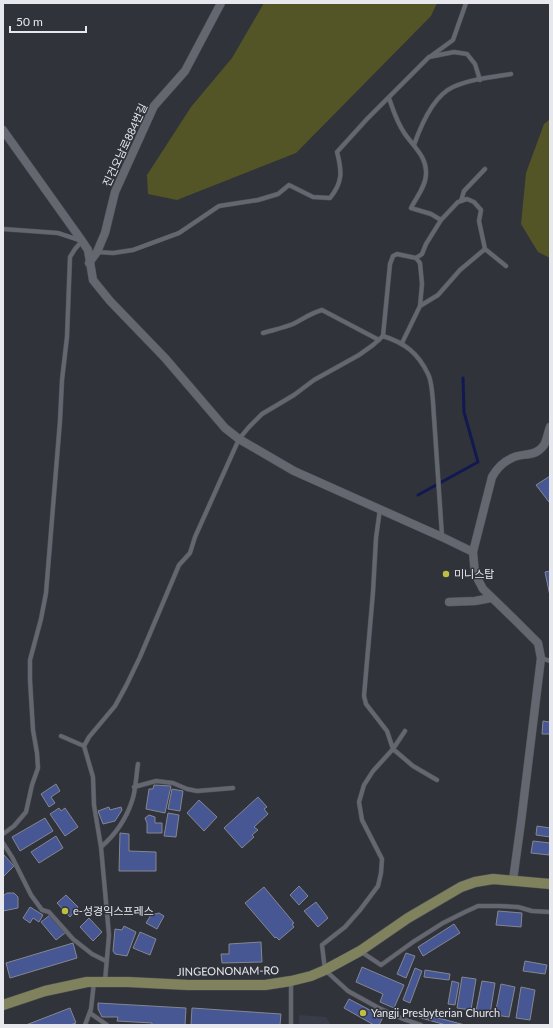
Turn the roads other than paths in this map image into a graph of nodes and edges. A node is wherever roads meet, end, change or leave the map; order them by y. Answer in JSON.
{"nodes":[{"id":1,"x":221,"y":3,"type":"edge"},
{"id":2,"x":466,"y":3,"type":"edge"},
{"id":3,"x":429,"y":57,"type":"junction"},
{"id":4,"x":511,"y":74,"type":"dead end"},
{"id":5,"x":480,"y":80,"type":"junction"},
{"id":6,"x":389,"y":98,"type":"junction"},
{"id":7,"x":3,"y":130,"type":"edge"},
{"id":8,"x":414,"y":145,"type":"junction"},
{"id":9,"x":485,"y":168,"type":"dead end"},
{"id":10,"x":461,"y":201,"type":"junction"},
{"id":11,"x":441,"y":220,"type":"junction"},
{"id":12,"x":3,"y":229,"type":"edge"},
{"id":13,"x":82,"y":241,"type":"junction"},
{"id":14,"x":485,"y":249,"type":"junction"},
{"id":15,"x":97,"y":252,"type":"junction"},
{"id":16,"x":416,"y":258,"type":"junction"},
{"id":17,"x":89,"y":263,"type":"junction"},
{"id":18,"x":506,"y":266,"type":"dead end"},
{"id":19,"x":420,"y":306,"type":"junction"},
{"id":20,"x":262,"y":333,"type":"dead end"},
{"id":21,"x":383,"y":336,"type":"junction"},
{"id":22,"x":379,"y":340,"type":"junction"},
{"id":23,"x":402,"y":343,"type":"junction"},
{"id":24,"x":550,"y":426,"type":"edge"},
{"id":25,"x":239,"y":439,"type":"junction"},
{"id":26,"x":380,"y":509,"type":"junction"},
{"id":27,"x":442,"y":537,"type":"junction"},
{"id":28,"x":473,"y":552,"type":"junction"},
{"id":29,"x":491,"y":598,"type":"junction"},
{"id":30,"x":449,"y":602,"type":"dead end"},
{"id":31,"x":541,"y":658,"type":"junction"},
{"id":32,"x":550,"y":661,"type":"edge"},
{"id":33,"x":405,"y":731,"type":"dead end"},
{"id":34,"x":60,"y":736,"type":"dead end"},
{"id":35,"x":84,"y":746,"type":"junction"},
{"id":36,"x":393,"y":748,"type":"junction"},
{"id":37,"x":138,"y":764,"type":"dead end"},
{"id":38,"x":437,"y":780,"type":"dead end"},
{"id":39,"x":134,"y":787,"type":"junction"},
{"id":40,"x":233,"y":788,"type":"dead end"},
{"id":41,"x":3,"y":834,"type":"edge"},
{"id":42,"x":3,"y":843,"type":"edge"},
{"id":43,"x":101,"y":847,"type":"junction"},
{"id":44,"x":513,"y":880,"type":"junction"},
{"id":45,"x":550,"y":884,"type":"edge"},
{"id":46,"x":550,"y":912,"type":"edge"},
{"id":47,"x":360,"y":951,"type":"junction"},
{"id":48,"x":106,"y":961,"type":"junction"},
{"id":49,"x":325,"y":970,"type":"junction"},
{"id":50,"x":291,"y":981,"type":"junction"},
{"id":51,"x":94,"y":982,"type":"junction"},
{"id":52,"x":105,"y":982,"type":"junction"},
{"id":53,"x":3,"y":1005,"type":"edge"},
{"id":54,"x":90,"y":1013,"type":"junction"},
{"id":55,"x":85,"y":1025,"type":"edge"},
{"id":56,"x":107,"y":1025,"type":"edge"},
{"id":57,"x":291,"y":1025,"type":"edge"},
{"id":58,"x":421,"y":1025,"type":"edge"}],
"edges":[{"from":1,"to":15,"type":"street","name":"진건오남로884번길"},
{"from":2,"to":3,"type":"lane"},
{"from":3,"to":5,"type":"lane"},
{"from":3,"to":6,"type":"lane"},
{"from":4,"to":5,"type":"lane"},
{"from":5,"to":8,"type":"lane"},
{"from":6,"to":8,"type":"lane"},
{"from":6,"to":15,"type":"lane"},
{"from":7,"to":13,"type":"street"},
{"from":8,"to":11,"type":"lane"},
{"from":9,"to":10,"type":"lane"},
{"from":10,"to":11,"type":"lane"},
{"from":10,"to":14,"type":"lane"},
{"from":11,"to":16,"type":"lane"},
{"from":12,"to":13,"type":"lane"},
{"from":13,"to":17,"type":"street"},
{"from":13,"to":41,"type":"lane"},
{"from":14,"to":18,"type":"lane"},
{"from":14,"to":19,"type":"lane"},
{"from":15,"to":17,"type":"street","name":"진건오남로884번길"},
{"from":16,"to":19,"type":"lane"},
{"from":16,"to":21,"type":"lane"},
{"from":17,"to":25,"type":"street"},
{"from":19,"to":23,"type":"lane"},
{"from":20,"to":22,"type":"lane"},
{"from":21,"to":22,"type":"lane"},
{"from":21,"to":23,"type":"lane"},
{"from":22,"to":25,"type":"lane"},
{"from":23,"to":27,"type":"lane"},
{"from":24,"to":28,"type":"street"},
{"from":25,"to":26,"type":"street"},
{"from":25,"to":35,"type":"lane"},
{"from":26,"to":27,"type":"street"},
{"from":26,"to":36,"type":"lane"},
{"from":27,"to":28,"type":"street"},
{"from":28,"to":29,"type":"street"},
{"from":29,"to":30,"type":"street"},
{"from":29,"to":31,"type":"street"},
{"from":31,"to":32,"type":"lane"},
{"from":31,"to":44,"type":"street"},
{"from":33,"to":36,"type":"lane"},
{"from":34,"to":35,"type":"lane"},
{"from":35,"to":43,"type":"lane"},
{"from":36,"to":38,"type":"lane"},
{"from":36,"to":49,"type":"lane"},
{"from":37,"to":39,"type":"lane"},
{"from":39,"to":40,"type":"lane"},
{"from":39,"to":43,"type":"lane"},
{"from":42,"to":48,"type":"lane"},
{"from":43,"to":48,"type":"lane"},
{"from":44,"to":45,"type":"main road","name":"JINGEONONAM-RO"},
{"from":44,"to":47,"type":"main road","name":"JINGEONONAM-RO"},
{"from":46,"to":47,"type":"lane"},
{"from":47,"to":49,"type":"main road","name":"JINGEONONAM-RO"},
{"from":48,"to":52,"type":"lane"},
{"from":49,"to":50,"type":"main road","name":"JINGEONONAM-RO"},
{"from":49,"to":58,"type":"lane"},
{"from":50,"to":52,"type":"main road","name":"JINGEONONAM-RO"},
{"from":50,"to":57,"type":"lane"},
{"from":51,"to":52,"type":"main road","name":"JINGEONONAM-RO"},
{"from":51,"to":53,"type":"main road","name":"JINGEONONAM-RO"},
{"from":51,"to":54,"type":"lane"},
{"from":54,"to":55,"type":"lane"},
{"from":54,"to":56,"type":"lane"}]}
